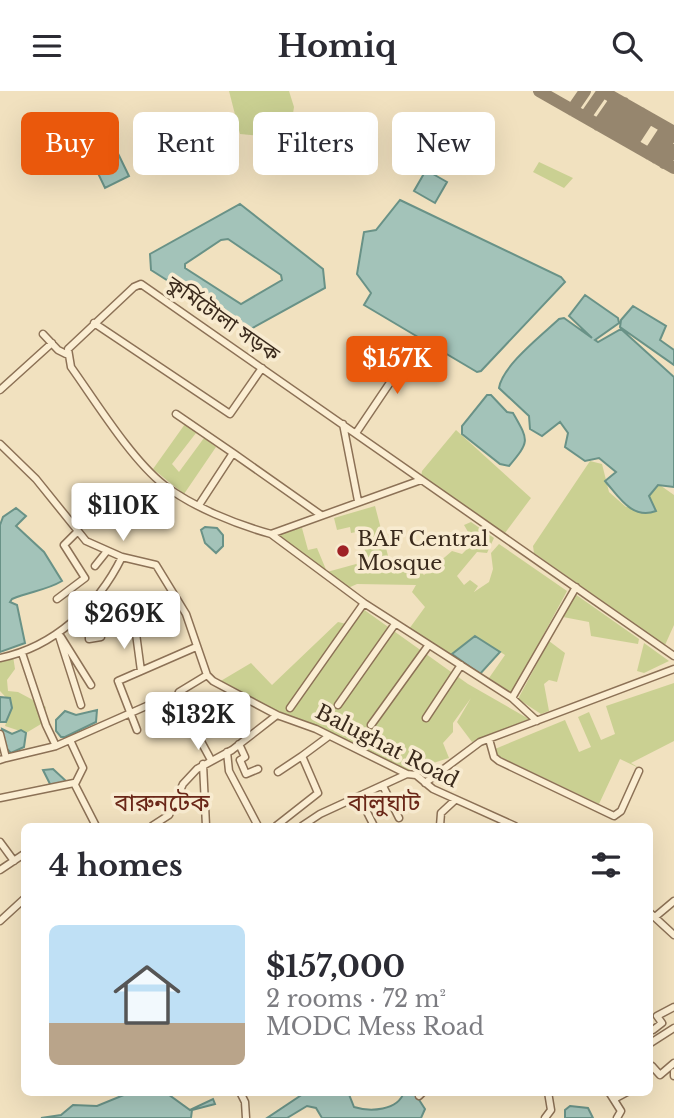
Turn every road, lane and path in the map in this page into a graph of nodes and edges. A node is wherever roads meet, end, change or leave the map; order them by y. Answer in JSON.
{"nodes":[{"id":1,"x":94,"y":323,"type":"junction"},
{"id":2,"x":43,"y":334,"type":"dead end"},
{"id":3,"x":52,"y":344,"type":"junction"},
{"id":4,"x":416,"y":344,"type":"dead end"},
{"id":5,"x":66,"y":354,"type":"junction"},
{"id":6,"x":262,"y":367,"type":"junction"},
{"id":7,"x":0,"y":390,"type":"edge"},
{"id":8,"x":176,"y":414,"type":"dead end"},
{"id":9,"x":342,"y":423,"type":"junction"},
{"id":10,"x":356,"y":433,"type":"junction"},
{"id":11,"x":0,"y":444,"type":"edge"},
{"id":12,"x":233,"y":453,"type":"junction"},
{"id":13,"x":421,"y":480,"type":"junction"},
{"id":14,"x":358,"y":501,"type":"junction"},
{"id":15,"x":199,"y":505,"type":"junction"},
{"id":16,"x":321,"y":515,"type":"junction"},
{"id":17,"x":78,"y":531,"type":"junction"},
{"id":18,"x":271,"y":534,"type":"junction"},
{"id":19,"x":107,"y":551,"type":"junction"},
{"id":20,"x":122,"y":557,"type":"junction"},
{"id":21,"x":95,"y":566,"type":"dead end"},
{"id":22,"x":576,"y":587,"type":"junction"},
{"id":23,"x":57,"y":599,"type":"dead end"},
{"id":24,"x":364,"y":603,"type":"junction"},
{"id":25,"x":89,"y":605,"type":"junction"},
{"id":26,"x":396,"y":624,"type":"junction"},
{"id":27,"x":135,"y":626,"type":"dead end"},
{"id":28,"x":58,"y":633,"type":"junction"},
{"id":29,"x":101,"y":637,"type":"dead end"},
{"id":30,"x":428,"y":646,"type":"junction"},
{"id":31,"x":197,"y":647,"type":"junction"},
{"id":32,"x":22,"y":653,"type":"junction"},
{"id":33,"x":674,"y":656,"type":"edge"},
{"id":34,"x":0,"y":658,"type":"edge"},
{"id":35,"x":461,"y":665,"type":"junction"},
{"id":36,"x":674,"y":669,"type":"edge"},
{"id":37,"x":141,"y":671,"type":"junction"},
{"id":38,"x":207,"y":675,"type":"junction"},
{"id":39,"x":91,"y":685,"type":"dead end"},
{"id":40,"x":512,"y":698,"type":"junction"},
{"id":41,"x":81,"y":705,"type":"dead end"},
{"id":42,"x":338,"y":705,"type":"dead end"},
{"id":43,"x":290,"y":708,"type":"dead end"},
{"id":44,"x":130,"y":713,"type":"junction"},
{"id":45,"x":155,"y":713,"type":"junction"},
{"id":46,"x":277,"y":715,"type":"junction"},
{"id":47,"x":426,"y":717,"type":"dead end"},
{"id":48,"x":537,"y":721,"type":"junction"},
{"id":49,"x":371,"y":725,"type":"dead end"},
{"id":50,"x":162,"y":729,"type":"dead end"},
{"id":51,"x":136,"y":730,"type":"dead end"},
{"id":52,"x":0,"y":734,"type":"edge"},
{"id":53,"x":198,"y":736,"type":"dead end"},
{"id":54,"x":329,"y":736,"type":"junction"},
{"id":55,"x":489,"y":739,"type":"junction"},
{"id":56,"x":71,"y":740,"type":"junction"},
{"id":57,"x":239,"y":744,"type":"junction"},
{"id":58,"x":56,"y":746,"type":"junction"},
{"id":59,"x":227,"y":752,"type":"junction"},
{"id":60,"x":302,"y":756,"type":"junction"},
{"id":61,"x":3,"y":759,"type":"edge"},
{"id":62,"x":211,"y":760,"type":"junction"},
{"id":63,"x":203,"y":764,"type":"junction"},
{"id":64,"x":258,"y":769,"type":"dead end"},
{"id":65,"x":639,"y":771,"type":"dead end"},
{"id":66,"x":278,"y":772,"type":"dead end"},
{"id":67,"x":407,"y":774,"type":"junction"},
{"id":68,"x":425,"y":783,"type":"junction"},
{"id":69,"x":75,"y":784,"type":"junction"},
{"id":70,"x":383,"y":786,"type":"junction"},
{"id":71,"x":359,"y":796,"type":"junction"},
{"id":72,"x":0,"y":798,"type":"edge"},
{"id":73,"x":455,"y":800,"type":"junction"},
{"id":74,"x":399,"y":818,"type":"dead end"},
{"id":75,"x":94,"y":823,"type":"edge"},
{"id":76,"x":158,"y":823,"type":"edge"},
{"id":77,"x":205,"y":823,"type":"edge"},
{"id":78,"x":256,"y":823,"type":"edge"},
{"id":79,"x":280,"y":823,"type":"edge"},
{"id":80,"x":308,"y":823,"type":"edge"},
{"id":81,"x":372,"y":823,"type":"edge"},
{"id":82,"x":440,"y":823,"type":"edge"},
{"id":83,"x":508,"y":823,"type":"edge"},
{"id":84,"x":0,"y":842,"type":"edge"},
{"id":85,"x":21,"y":856,"type":"edge"},
{"id":86,"x":13,"y":862,"type":"junction"},
{"id":87,"x":0,"y":870,"type":"edge"},
{"id":88,"x":674,"y":901,"type":"edge"},
{"id":89,"x":21,"y":902,"type":"edge"},
{"id":90,"x":653,"y":913,"type":"edge"},
{"id":91,"x":653,"y":915,"type":"edge"},
{"id":92,"x":0,"y":921,"type":"edge"},
{"id":93,"x":674,"y":935,"type":"edge"},
{"id":94,"x":674,"y":1007,"type":"edge"},
{"id":95,"x":661,"y":1025,"type":"junction"},
{"id":96,"x":674,"y":1028,"type":"edge"},
{"id":97,"x":653,"y":1030,"type":"dead end"},
{"id":98,"x":664,"y":1034,"type":"junction"},
{"id":99,"x":653,"y":1041,"type":"edge"},
{"id":100,"x":674,"y":1063,"type":"edge"},
{"id":101,"x":653,"y":1068,"type":"edge"},
{"id":102,"x":242,"y":1096,"type":"edge"},
{"id":103,"x":549,"y":1096,"type":"edge"},
{"id":104,"x":612,"y":1096,"type":"edge"},
{"id":105,"x":620,"y":1096,"type":"edge"},
{"id":106,"x":614,"y":1099,"type":"junction"},
{"id":107,"x":246,"y":1118,"type":"edge"},
{"id":108,"x":545,"y":1118,"type":"edge"},
{"id":109,"x":617,"y":1118,"type":"edge"}],
"edges":[{"from":1,"to":5,"type":"street","name":"কুর্মিটোলা সড়ক"},
{"from":1,"to":6,"type":"street","name":"কুর্মিটোলা সড়ক"},
{"from":1,"to":6,"type":"street"},
{"from":2,"to":3,"type":"street"},
{"from":3,"to":5,"type":"street"},
{"from":3,"to":7,"type":"street"},
{"from":4,"to":10,"type":"street"},
{"from":5,"to":15,"type":"street"},
{"from":6,"to":9,"type":"street","name":"কুর্মিটোলা সড়ক"},
{"from":8,"to":12,"type":"street"},
{"from":9,"to":10,"type":"street","name":"কুর্মিটোলা সড়ক"},
{"from":9,"to":14,"type":"street"},
{"from":10,"to":13,"type":"street","name":"কুর্মিটোলা সড়ক"},
{"from":11,"to":17,"type":"street"},
{"from":12,"to":15,"type":"street"},
{"from":12,"to":16,"type":"street"},
{"from":13,"to":14,"type":"street"},
{"from":13,"to":22,"type":"street","name":"কুর্মিটোলা সড়ক"},
{"from":14,"to":16,"type":"street"},
{"from":15,"to":18,"type":"street"},
{"from":16,"to":18,"type":"street"},
{"from":17,"to":19,"type":"street"},
{"from":17,"to":23,"type":"street"},
{"from":18,"to":24,"type":"street"},
{"from":19,"to":20,"type":"street"},
{"from":19,"to":21,"type":"street"},
{"from":20,"to":25,"type":"street"},
{"from":20,"to":31,"type":"street"},
{"from":22,"to":33,"type":"street","name":"কুর্মিটোলা সড়ক"},
{"from":22,"to":40,"type":"street"},
{"from":24,"to":26,"type":"street"},
{"from":24,"to":43,"type":"street"},
{"from":25,"to":28,"type":"street"},
{"from":25,"to":29,"type":"street"},
{"from":26,"to":30,"type":"street"},
{"from":26,"to":42,"type":"street"},
{"from":27,"to":37,"type":"street"},
{"from":28,"to":32,"type":"street"},
{"from":28,"to":39,"type":"street"},
{"from":28,"to":41,"type":"street"},
{"from":30,"to":35,"type":"street"},
{"from":30,"to":49,"type":"street"},
{"from":31,"to":37,"type":"street"},
{"from":31,"to":38,"type":"street"},
{"from":32,"to":34,"type":"street"},
{"from":32,"to":58,"type":"street"},
{"from":35,"to":40,"type":"street"},
{"from":35,"to":47,"type":"street"},
{"from":36,"to":48,"type":"street"},
{"from":37,"to":44,"type":"street"},
{"from":38,"to":45,"type":"street"},
{"from":38,"to":46,"type":"street","name":"Balughat Road"},
{"from":40,"to":48,"type":"street"},
{"from":44,"to":45,"type":"street"},
{"from":44,"to":51,"type":"street"},
{"from":44,"to":56,"type":"street"},
{"from":45,"to":50,"type":"street"},
{"from":46,"to":54,"type":"street","name":"Balughat Road"},
{"from":46,"to":57,"type":"street"},
{"from":48,"to":55,"type":"street"},
{"from":52,"to":61,"type":"street"},
{"from":53,"to":62,"type":"street"},
{"from":54,"to":60,"type":"street"},
{"from":54,"to":67,"type":"street","name":"Balughat Road"},
{"from":55,"to":65,"type":"street"},
{"from":55,"to":68,"type":"street"},
{"from":56,"to":58,"type":"street"},
{"from":56,"to":69,"type":"street"},
{"from":57,"to":59,"type":"street"},
{"from":57,"to":64,"type":"street"},
{"from":58,"to":61,"type":"street"},
{"from":59,"to":62,"type":"street"},
{"from":59,"to":78,"type":"street"},
{"from":60,"to":66,"type":"street"},
{"from":60,"to":79,"type":"street"},
{"from":62,"to":63,"type":"street"},
{"from":63,"to":76,"type":"street"},
{"from":63,"to":77,"type":"street"},
{"from":67,"to":68,"type":"street","name":"Balughat Road"},
{"from":67,"to":70,"type":"street"},
{"from":68,"to":73,"type":"street","name":"Balughat Road"},
{"from":69,"to":72,"type":"street"},
{"from":69,"to":75,"type":"street"},
{"from":70,"to":71,"type":"street"},
{"from":70,"to":74,"type":"street"},
{"from":71,"to":80,"type":"street"},
{"from":71,"to":81,"type":"street"},
{"from":73,"to":82,"type":"street"},
{"from":73,"to":83,"type":"street","name":"Balughat Road"},
{"from":84,"to":86,"type":"street"},
{"from":85,"to":86,"type":"street"},
{"from":86,"to":87,"type":"street"},
{"from":88,"to":90,"type":"street"},
{"from":89,"to":92,"type":"street"},
{"from":91,"to":93,"type":"street"},
{"from":94,"to":95,"type":"street"},
{"from":95,"to":97,"type":"street"},
{"from":95,"to":98,"type":"street"},
{"from":96,"to":98,"type":"street"},
{"from":98,"to":99,"type":"street"},
{"from":100,"to":101,"type":"street"},
{"from":102,"to":107,"type":"street"},
{"from":103,"to":108,"type":"street"},
{"from":104,"to":106,"type":"street"},
{"from":105,"to":106,"type":"street"},
{"from":106,"to":109,"type":"street"}]}
